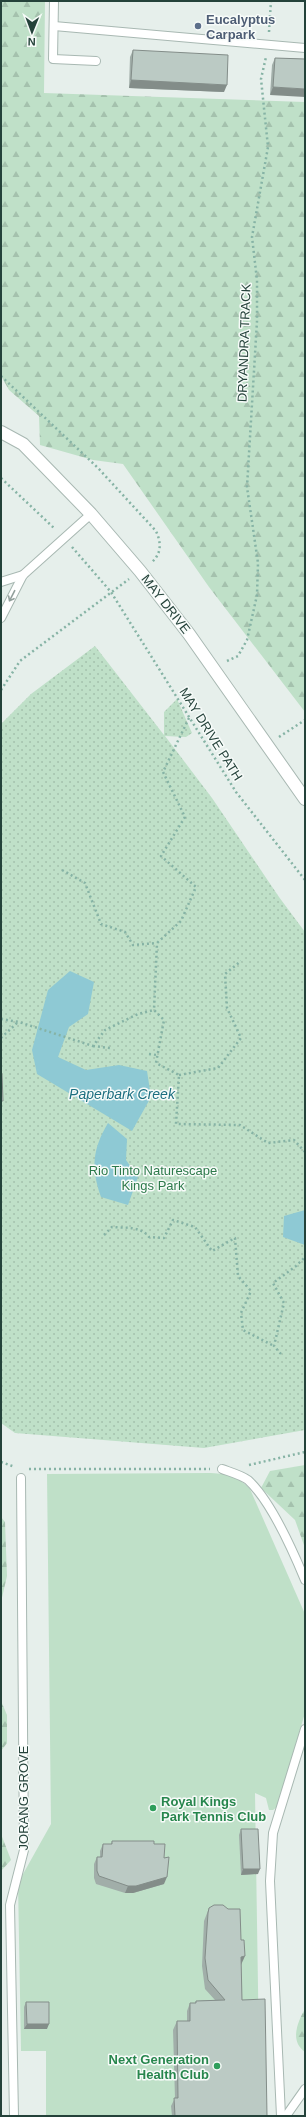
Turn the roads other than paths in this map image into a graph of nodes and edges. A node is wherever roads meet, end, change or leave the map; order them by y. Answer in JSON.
{"nodes":[{"id":1,"x":54,"y":1,"type":"edge"},
{"id":2,"x":54,"y":26,"type":"junction"},
{"id":3,"x":305,"y":48,"type":"edge"},
{"id":4,"x":96,"y":61,"type":"dead end"},
{"id":5,"x":1,"y":432,"type":"edge"},
{"id":6,"x":91,"y":514,"type":"junction"},
{"id":7,"x":24,"y":575,"type":"junction"},
{"id":8,"x":1,"y":582,"type":"edge"},
{"id":9,"x":1,"y":618,"type":"edge"},
{"id":10,"x":305,"y":799,"type":"edge"},
{"id":11,"x":222,"y":1469,"type":"road end"},
{"id":12,"x":21,"y":1478,"type":"dead end"},
{"id":13,"x":305,"y":1580,"type":"edge"},
{"id":14,"x":305,"y":1729,"type":"edge"},
{"id":15,"x":305,"y":2089,"type":"edge"},
{"id":16,"x":14,"y":2116,"type":"edge"},
{"id":17,"x":281,"y":2116,"type":"edge"},
{"id":18,"x":286,"y":2116,"type":"edge"}],
"edges":[{"from":1,"to":2,"type":"lane"},
{"from":2,"to":3,"type":"lane"},
{"from":2,"to":4,"type":"lane"},
{"from":5,"to":6,"type":"street","name":"MAY DRIVE"},
{"from":6,"to":7,"type":"lane"},
{"from":6,"to":10,"type":"street","name":"MAY DRIVE"},
{"from":7,"to":8,"type":"lane"},
{"from":7,"to":9,"type":"lane","one_way":true},
{"from":11,"to":13,"type":"lane"},
{"from":12,"to":16,"type":"lane","name":"JORANG GROVE"},
{"from":14,"to":17,"type":"lane"},
{"from":15,"to":18,"type":"lane"}]}
